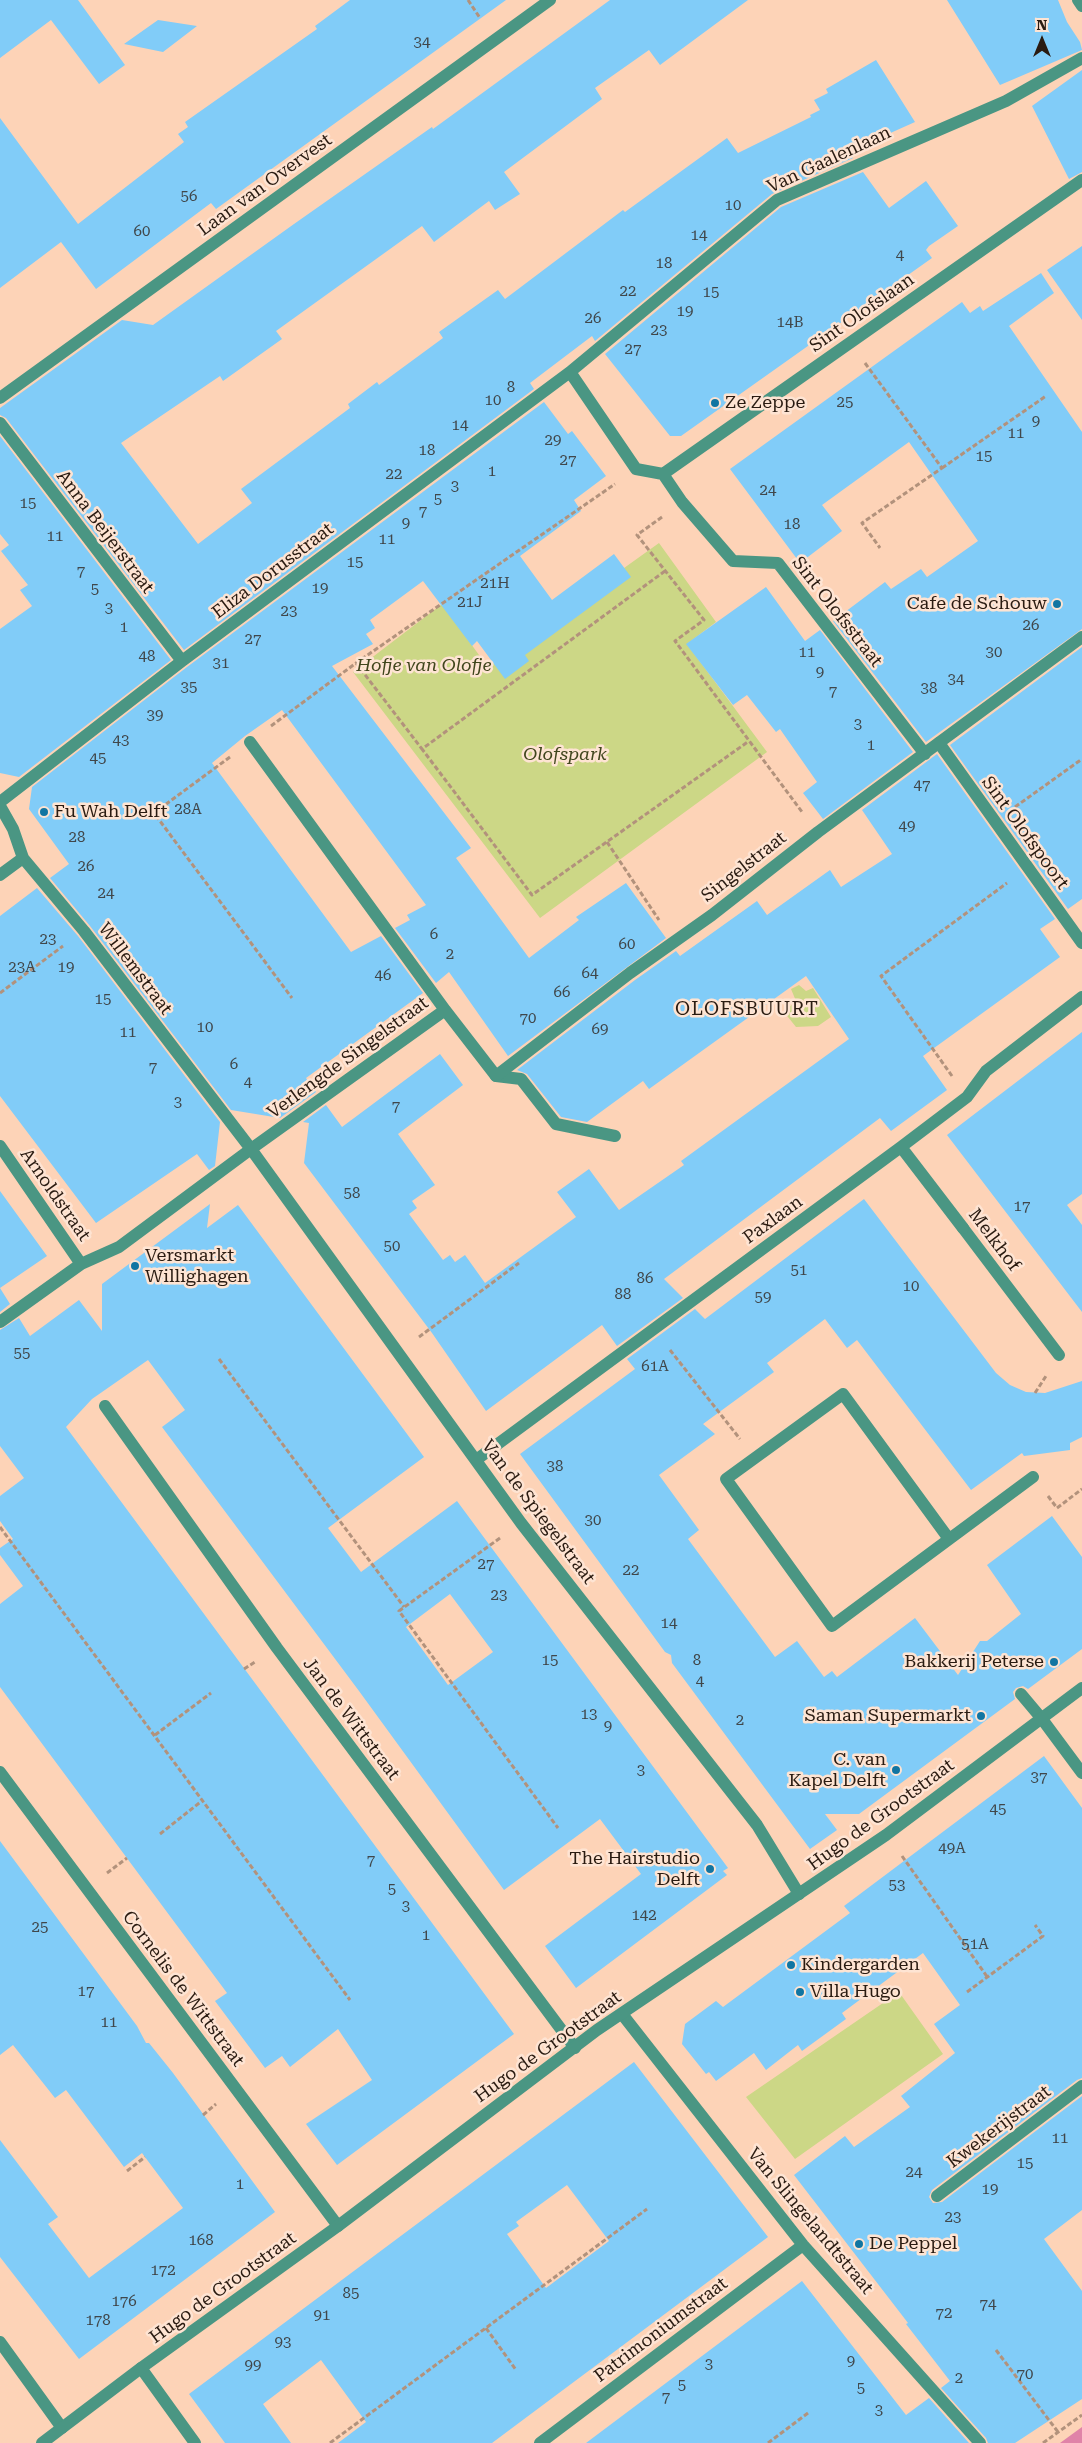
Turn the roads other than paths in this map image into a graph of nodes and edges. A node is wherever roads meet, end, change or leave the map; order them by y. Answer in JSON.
{"nodes":[{"id":1,"x":550,"y":0,"type":"edge"},
{"id":2,"x":1078,"y":0,"type":"edge"},
{"id":3,"x":1082,"y":6,"type":"edge"},
{"id":4,"x":1082,"y":58,"type":"edge"},
{"id":5,"x":1082,"y":180,"type":"edge"},
{"id":6,"x":570,"y":372,"type":"junction"},
{"id":7,"x":0,"y":398,"type":"edge"},
{"id":8,"x":0,"y":423,"type":"edge"},
{"id":9,"x":662,"y":474,"type":"junction"},
{"id":10,"x":1082,"y":637,"type":"edge"},
{"id":11,"x":182,"y":662,"type":"junction"},
{"id":12,"x":250,"y":742,"type":"road end"},
{"id":13,"x":939,"y":743,"type":"junction"},
{"id":14,"x":925,"y":754,"type":"junction"},
{"id":15,"x":0,"y":802,"type":"edge"},
{"id":16,"x":0,"y":806,"type":"edge"},
{"id":17,"x":23,"y":858,"type":"junction"},
{"id":18,"x":0,"y":875,"type":"edge"},
{"id":19,"x":1082,"y":943,"type":"edge"},
{"id":20,"x":1082,"y":997,"type":"edge"},
{"id":21,"x":445,"y":1010,"type":"junction"},
{"id":22,"x":496,"y":1076,"type":"junction"},
{"id":23,"x":615,"y":1136,"type":"dead end"},
{"id":24,"x":0,"y":1146,"type":"edge"},
{"id":25,"x":901,"y":1147,"type":"junction"},
{"id":26,"x":251,"y":1149,"type":"junction"},
{"id":27,"x":81,"y":1264,"type":"junction"},
{"id":28,"x":0,"y":1322,"type":"edge"},
{"id":29,"x":1059,"y":1355,"type":"dead end"},
{"id":30,"x":105,"y":1406,"type":"dead end"},
{"id":31,"x":476,"y":1460,"type":"junction"},
{"id":32,"x":1033,"y":1477,"type":"road end"},
{"id":33,"x":949,"y":1539,"type":"junction"},
{"id":34,"x":1082,"y":1688,"type":"edge"},
{"id":35,"x":1021,"y":1694,"type":"dead end"},
{"id":36,"x":1042,"y":1719,"type":"junction"},
{"id":37,"x":0,"y":1772,"type":"edge"},
{"id":38,"x":1082,"y":1773,"type":"edge"},
{"id":39,"x":800,"y":1894,"type":"junction"},
{"id":40,"x":622,"y":2014,"type":"junction"},
{"id":41,"x":574,"y":2048,"type":"junction"},
{"id":42,"x":1082,"y":2086,"type":"edge"},
{"id":43,"x":937,"y":2196,"type":"dead end"},
{"id":44,"x":338,"y":2226,"type":"junction"},
{"id":45,"x":803,"y":2245,"type":"junction"},
{"id":46,"x":0,"y":2342,"type":"edge"},
{"id":47,"x":141,"y":2368,"type":"junction"},
{"id":48,"x":62,"y":2428,"type":"junction"},
{"id":49,"x":42,"y":2443,"type":"edge"},
{"id":50,"x":195,"y":2443,"type":"edge"},
{"id":51,"x":540,"y":2443,"type":"edge"},
{"id":52,"x":980,"y":2443,"type":"edge"}],
"edges":[{"from":1,"to":7,"type":"street","name":"Laan van Overvest"},
{"from":2,"to":3,"type":"street"},
{"from":4,"to":6,"type":"street","name":"Van Gaalenlaan"},
{"from":5,"to":9,"type":"street","name":"Sint Olofslaan"},
{"from":6,"to":9,"type":"street"},
{"from":6,"to":11,"type":"street","name":"Eliza Dorusstraat"},
{"from":8,"to":11,"type":"street","name":"Anna Beijerstraat"},
{"from":9,"to":14,"type":"street","name":"Sint Olofsstraat"},
{"from":10,"to":13,"type":"street","name":"Singelstraat"},
{"from":11,"to":15,"type":"street","name":"Eliza Dorusstraat"},
{"from":12,"to":21,"type":"street","name":"Verlengde Singelstraat"},
{"from":13,"to":14,"type":"street","name":"Singelstraat"},
{"from":13,"to":19,"type":"street","name":"Sint Olofspoort"},
{"from":14,"to":22,"type":"street","name":"Singelstraat"},
{"from":16,"to":17,"type":"street","name":"Willemstraat"},
{"from":17,"to":18,"type":"street"},
{"from":17,"to":26,"type":"street","name":"Willemstraat"},
{"from":20,"to":25,"type":"street","name":"Paxlaan"},
{"from":21,"to":22,"type":"street"},
{"from":21,"to":26,"type":"street","name":"Verlengde Singelstraat"},
{"from":22,"to":23,"type":"street"},
{"from":24,"to":27,"type":"street","name":"Arnoldstraat"},
{"from":25,"to":29,"type":"street","name":"Melkhof"},
{"from":25,"to":31,"type":"street","name":"Paxlaan"},
{"from":26,"to":27,"type":"street","name":"Verlengde Singelstraat"},
{"from":26,"to":31,"type":"street","name":"Van de Spiegelstraat"},
{"from":27,"to":28,"type":"street","name":"Verlengde Singelstraat"},
{"from":30,"to":41,"type":"street","name":"Jan de Wittstraat"},
{"from":31,"to":39,"type":"street","name":"Van de Spiegelstraat"},
{"from":32,"to":33,"type":"street"},
{"from":33,"to":33,"type":"street"},
{"from":34,"to":36,"type":"street","name":"Hugo de Grootstraat"},
{"from":35,"to":36,"type":"street"},
{"from":36,"to":38,"type":"street"},
{"from":36,"to":39,"type":"street","name":"Hugo de Grootstraat"},
{"from":37,"to":44,"type":"street","name":"Cornelis de Wittstraat"},
{"from":39,"to":40,"type":"street","name":"Hugo de Grootstraat"},
{"from":40,"to":41,"type":"street","name":"Hugo de Grootstraat"},
{"from":40,"to":45,"type":"street","name":"Van Slingelandtstraat"},
{"from":41,"to":44,"type":"street","name":"Hugo de Grootstraat"},
{"from":42,"to":43,"type":"street","name":"Kwekerijstraat"},
{"from":44,"to":47,"type":"street","name":"Hugo de Grootstraat"},
{"from":45,"to":51,"type":"street","name":"Patrimoniumstraat"},
{"from":45,"to":52,"type":"street","name":"Van Slingelandtstraat"},
{"from":46,"to":48,"type":"street"},
{"from":47,"to":48,"type":"street","name":"Hugo de Grootstraat"},
{"from":47,"to":50,"type":"street"},
{"from":48,"to":49,"type":"street","name":"Hugo de Grootstraat"}]}
